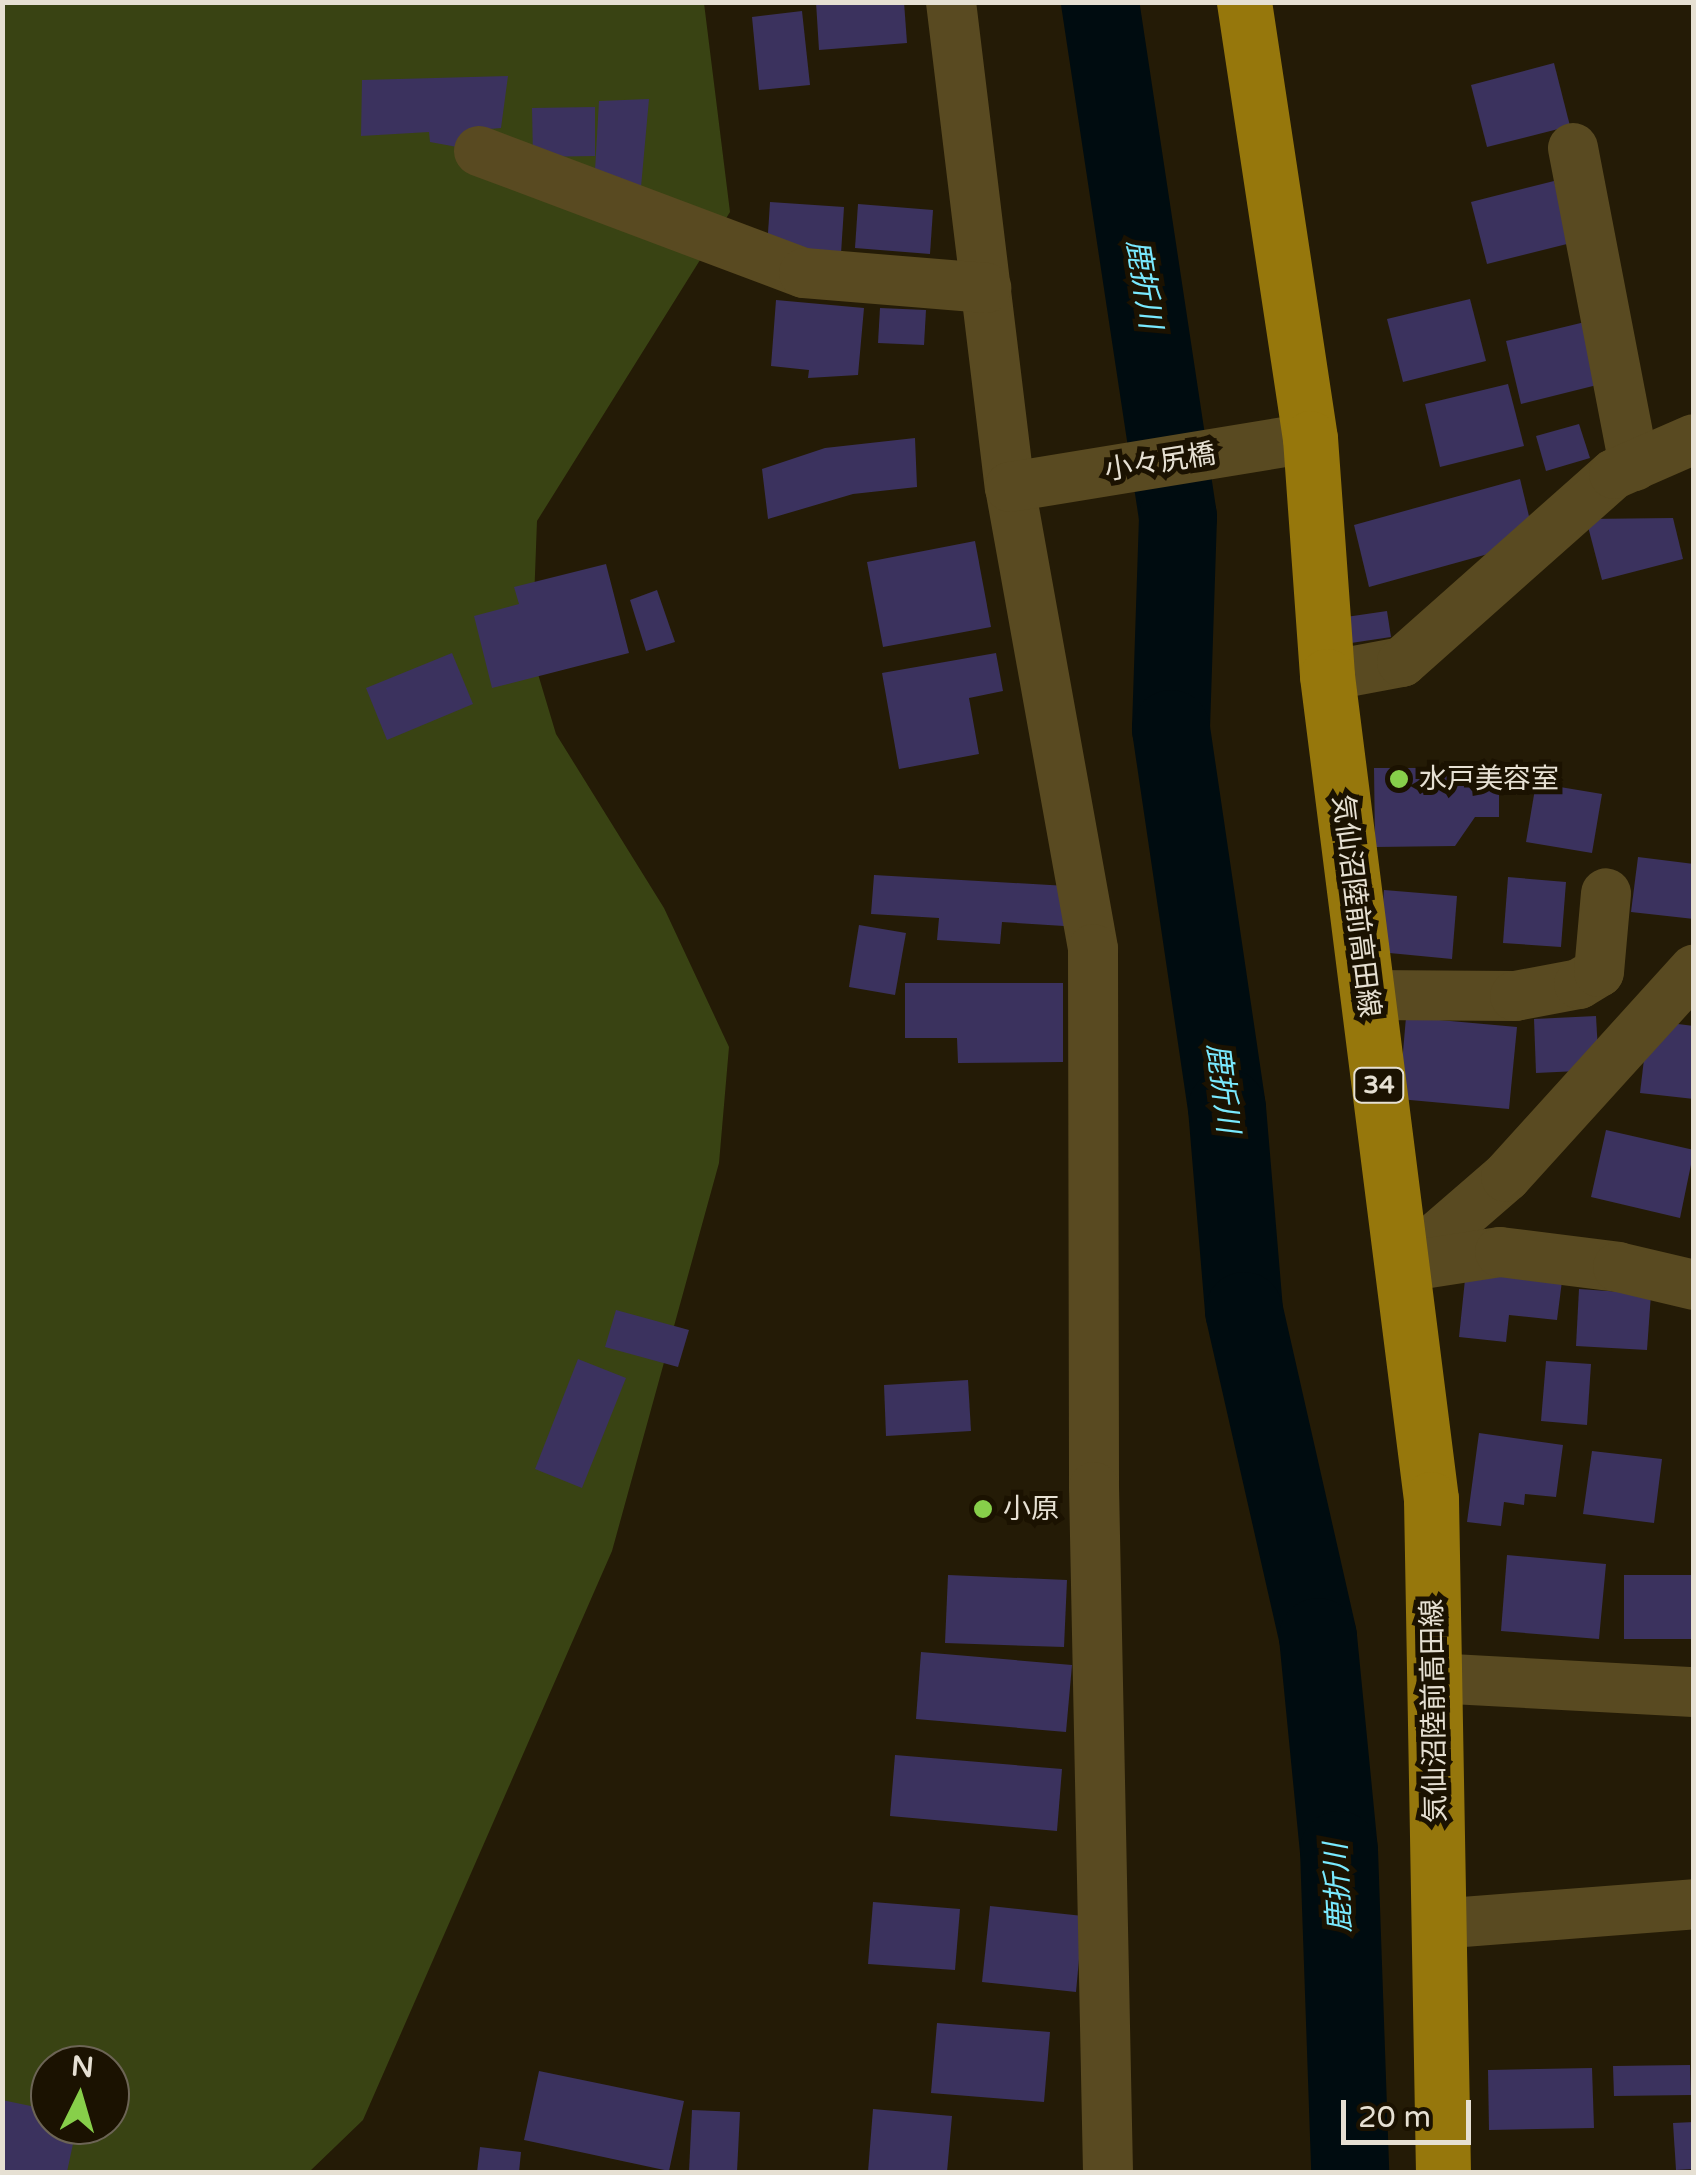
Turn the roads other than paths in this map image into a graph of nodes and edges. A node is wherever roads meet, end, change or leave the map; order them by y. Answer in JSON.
{"nodes":[{"id":1,"x":952,"y":2,"type":"edge"},
{"id":2,"x":1244,"y":2,"type":"edge"},
{"id":3,"x":1573,"y":148,"type":"dead end"},
{"id":4,"x":479,"y":150,"type":"dead end"},
{"id":5,"x":986,"y":288,"type":"junction"},
{"id":6,"x":1310,"y":438,"type":"junction"},
{"id":7,"x":1694,"y":439,"type":"edge"},
{"id":8,"x":1634,"y":466,"type":"junction"},
{"id":9,"x":1010,"y":486,"type":"junction"},
{"id":10,"x":1327,"y":676,"type":"junction"},
{"id":11,"x":1606,"y":893,"type":"dead end"},
{"id":12,"x":1694,"y":970,"type":"edge"},
{"id":13,"x":1367,"y":994,"type":"junction"},
{"id":14,"x":1402,"y":1267,"type":"junction"},
{"id":15,"x":1694,"y":1285,"type":"edge"},
{"id":16,"x":1433,"y":1678,"type":"junction"},
{"id":17,"x":1694,"y":1692,"type":"edge"},
{"id":18,"x":1694,"y":1904,"type":"edge"},
{"id":19,"x":1437,"y":1924,"type":"junction"},
{"id":20,"x":1108,"y":2172,"type":"edge"},
{"id":21,"x":1442,"y":2172,"type":"edge"}],
"edges":[{"from":1,"to":5,"type":"street"},
{"from":2,"to":6,"type":"main road","name":"気仙沼陸前高田線","number":"34"},
{"from":3,"to":8,"type":"street"},
{"from":4,"to":5,"type":"street"},
{"from":5,"to":9,"type":"street"},
{"from":6,"to":9,"type":"street","name":"小々尻橋"},
{"from":6,"to":10,"type":"main road","name":"気仙沼陸前高田線","number":"34"},
{"from":7,"to":8,"type":"street"},
{"from":8,"to":10,"type":"street"},
{"from":9,"to":20,"type":"street"},
{"from":10,"to":13,"type":"main road","name":"気仙沼陸前高田線","number":"34"},
{"from":11,"to":13,"type":"street"},
{"from":12,"to":14,"type":"street"},
{"from":13,"to":14,"type":"main road","name":"気仙沼陸前高田線","number":"34"},
{"from":14,"to":15,"type":"street"},
{"from":14,"to":16,"type":"main road","name":"気仙沼陸前高田線","number":"34"},
{"from":16,"to":17,"type":"street"},
{"from":16,"to":19,"type":"main road","name":"気仙沼陸前高田線","number":"34"},
{"from":18,"to":19,"type":"street"},
{"from":19,"to":21,"type":"main road","name":"気仙沼陸前高田線","number":"34"}]}
